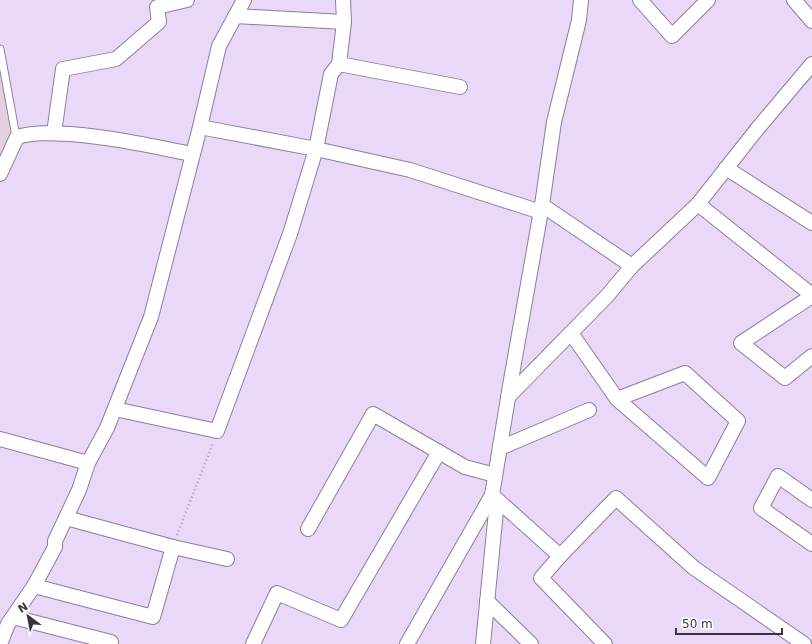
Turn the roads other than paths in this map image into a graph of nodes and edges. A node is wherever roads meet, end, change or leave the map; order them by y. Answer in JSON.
{"nodes":[{"id":1,"x":187,"y":0,"type":"edge"},
{"id":2,"x":244,"y":0,"type":"edge"},
{"id":3,"x":343,"y":0,"type":"edge"},
{"id":4,"x":581,"y":0,"type":"edge"},
{"id":5,"x":640,"y":0,"type":"edge"},
{"id":6,"x":708,"y":0,"type":"edge"},
{"id":7,"x":794,"y":0,"type":"edge"},
{"id":8,"x":235,"y":16,"type":"junction"},
{"id":9,"x":812,"y":21,"type":"edge"},
{"id":10,"x":344,"y":22,"type":"junction"},
{"id":11,"x":0,"y":49,"type":"edge"},
{"id":12,"x":339,"y":64,"type":"junction"},
{"id":13,"x":812,"y":64,"type":"edge"},
{"id":14,"x":460,"y":87,"type":"dead end"},
{"id":15,"x":200,"y":127,"type":"junction"},
{"id":16,"x":54,"y":133,"type":"junction"},
{"id":17,"x":17,"y":137,"type":"junction"},
{"id":18,"x":316,"y":150,"type":"junction"},
{"id":19,"x":192,"y":154,"type":"junction"},
{"id":20,"x":726,"y":168,"type":"junction"},
{"id":21,"x":0,"y":174,"type":"edge"},
{"id":22,"x":698,"y":204,"type":"junction"},
{"id":23,"x":542,"y":209,"type":"junction"},
{"id":24,"x":812,"y":223,"type":"edge"},
{"id":25,"x":632,"y":266,"type":"junction"},
{"id":26,"x":811,"y":292,"type":"edge"},
{"id":27,"x":571,"y":333,"type":"junction"},
{"id":28,"x":812,"y":356,"type":"edge"},
{"id":29,"x":508,"y":396,"type":"junction"},
{"id":30,"x":617,"y":399,"type":"junction"},
{"id":31,"x":115,"y":409,"type":"junction"},
{"id":32,"x":589,"y":410,"type":"dead end"},
{"id":33,"x":0,"y":439,"type":"edge"},
{"id":34,"x":500,"y":448,"type":"junction"},
{"id":35,"x":439,"y":452,"type":"junction"},
{"id":36,"x":88,"y":463,"type":"junction"},
{"id":37,"x":495,"y":475,"type":"junction"},
{"id":38,"x":492,"y":495,"type":"junction"},
{"id":39,"x":812,"y":500,"type":"edge"},
{"id":40,"x":66,"y":518,"type":"junction"},
{"id":41,"x":308,"y":529,"type":"dead end"},
{"id":42,"x":812,"y":544,"type":"edge"},
{"id":43,"x":173,"y":547,"type":"junction"},
{"id":44,"x":560,"y":556,"type":"junction"},
{"id":45,"x":228,"y":559,"type":"dead end"},
{"id":46,"x":34,"y":586,"type":"junction"},
{"id":47,"x":487,"y":601,"type":"junction"},
{"id":48,"x":13,"y":617,"type":"junction"},
{"id":49,"x":111,"y":642,"type":"dead end"},
{"id":50,"x":0,"y":644,"type":"edge"},
{"id":51,"x":253,"y":644,"type":"edge"},
{"id":52,"x":407,"y":644,"type":"edge"},
{"id":53,"x":483,"y":644,"type":"edge"},
{"id":54,"x":531,"y":644,"type":"edge"},
{"id":55,"x":605,"y":644,"type":"edge"},
{"id":56,"x":804,"y":644,"type":"edge"}],
"edges":[{"from":1,"to":16,"type":"street"},
{"from":2,"to":8,"type":"street"},
{"from":3,"to":10,"type":"street"},
{"from":4,"to":23,"type":"street"},
{"from":5,"to":6,"type":"street"},
{"from":7,"to":9,"type":"street"},
{"from":8,"to":10,"type":"street"},
{"from":8,"to":15,"type":"street"},
{"from":10,"to":12,"type":"street"},
{"from":11,"to":17,"type":"lane"},
{"from":12,"to":14,"type":"street"},
{"from":12,"to":18,"type":"street"},
{"from":13,"to":20,"type":"street"},
{"from":15,"to":18,"type":"street"},
{"from":15,"to":19,"type":"street"},
{"from":16,"to":17,"type":"street"},
{"from":16,"to":19,"type":"street"},
{"from":17,"to":21,"type":"street"},
{"from":18,"to":23,"type":"street"},
{"from":18,"to":31,"type":"street"},
{"from":19,"to":31,"type":"street"},
{"from":20,"to":22,"type":"street"},
{"from":20,"to":24,"type":"street"},
{"from":22,"to":25,"type":"street"},
{"from":22,"to":26,"type":"street"},
{"from":23,"to":25,"type":"street"},
{"from":23,"to":29,"type":"street"},
{"from":25,"to":27,"type":"street"},
{"from":26,"to":28,"type":"street"},
{"from":27,"to":29,"type":"street"},
{"from":27,"to":30,"type":"street"},
{"from":29,"to":34,"type":"street"},
{"from":30,"to":30,"type":"street"},
{"from":31,"to":36,"type":"street"},
{"from":32,"to":34,"type":"street"},
{"from":33,"to":36,"type":"street"},
{"from":34,"to":37,"type":"street"},
{"from":35,"to":37,"type":"street"},
{"from":35,"to":41,"type":"street"},
{"from":35,"to":51,"type":"street"},
{"from":36,"to":40,"type":"street"},
{"from":37,"to":38,"type":"street"},
{"from":38,"to":44,"type":"street"},
{"from":38,"to":47,"type":"street"},
{"from":38,"to":52,"type":"street"},
{"from":39,"to":42,"type":"street"},
{"from":40,"to":43,"type":"street"},
{"from":40,"to":46,"type":"street"},
{"from":43,"to":45,"type":"street"},
{"from":43,"to":46,"type":"street"},
{"from":44,"to":55,"type":"street"},
{"from":44,"to":56,"type":"street"},
{"from":46,"to":48,"type":"street"},
{"from":47,"to":53,"type":"street"},
{"from":47,"to":54,"type":"street"},
{"from":48,"to":49,"type":"street"},
{"from":48,"to":50,"type":"street"}]}
